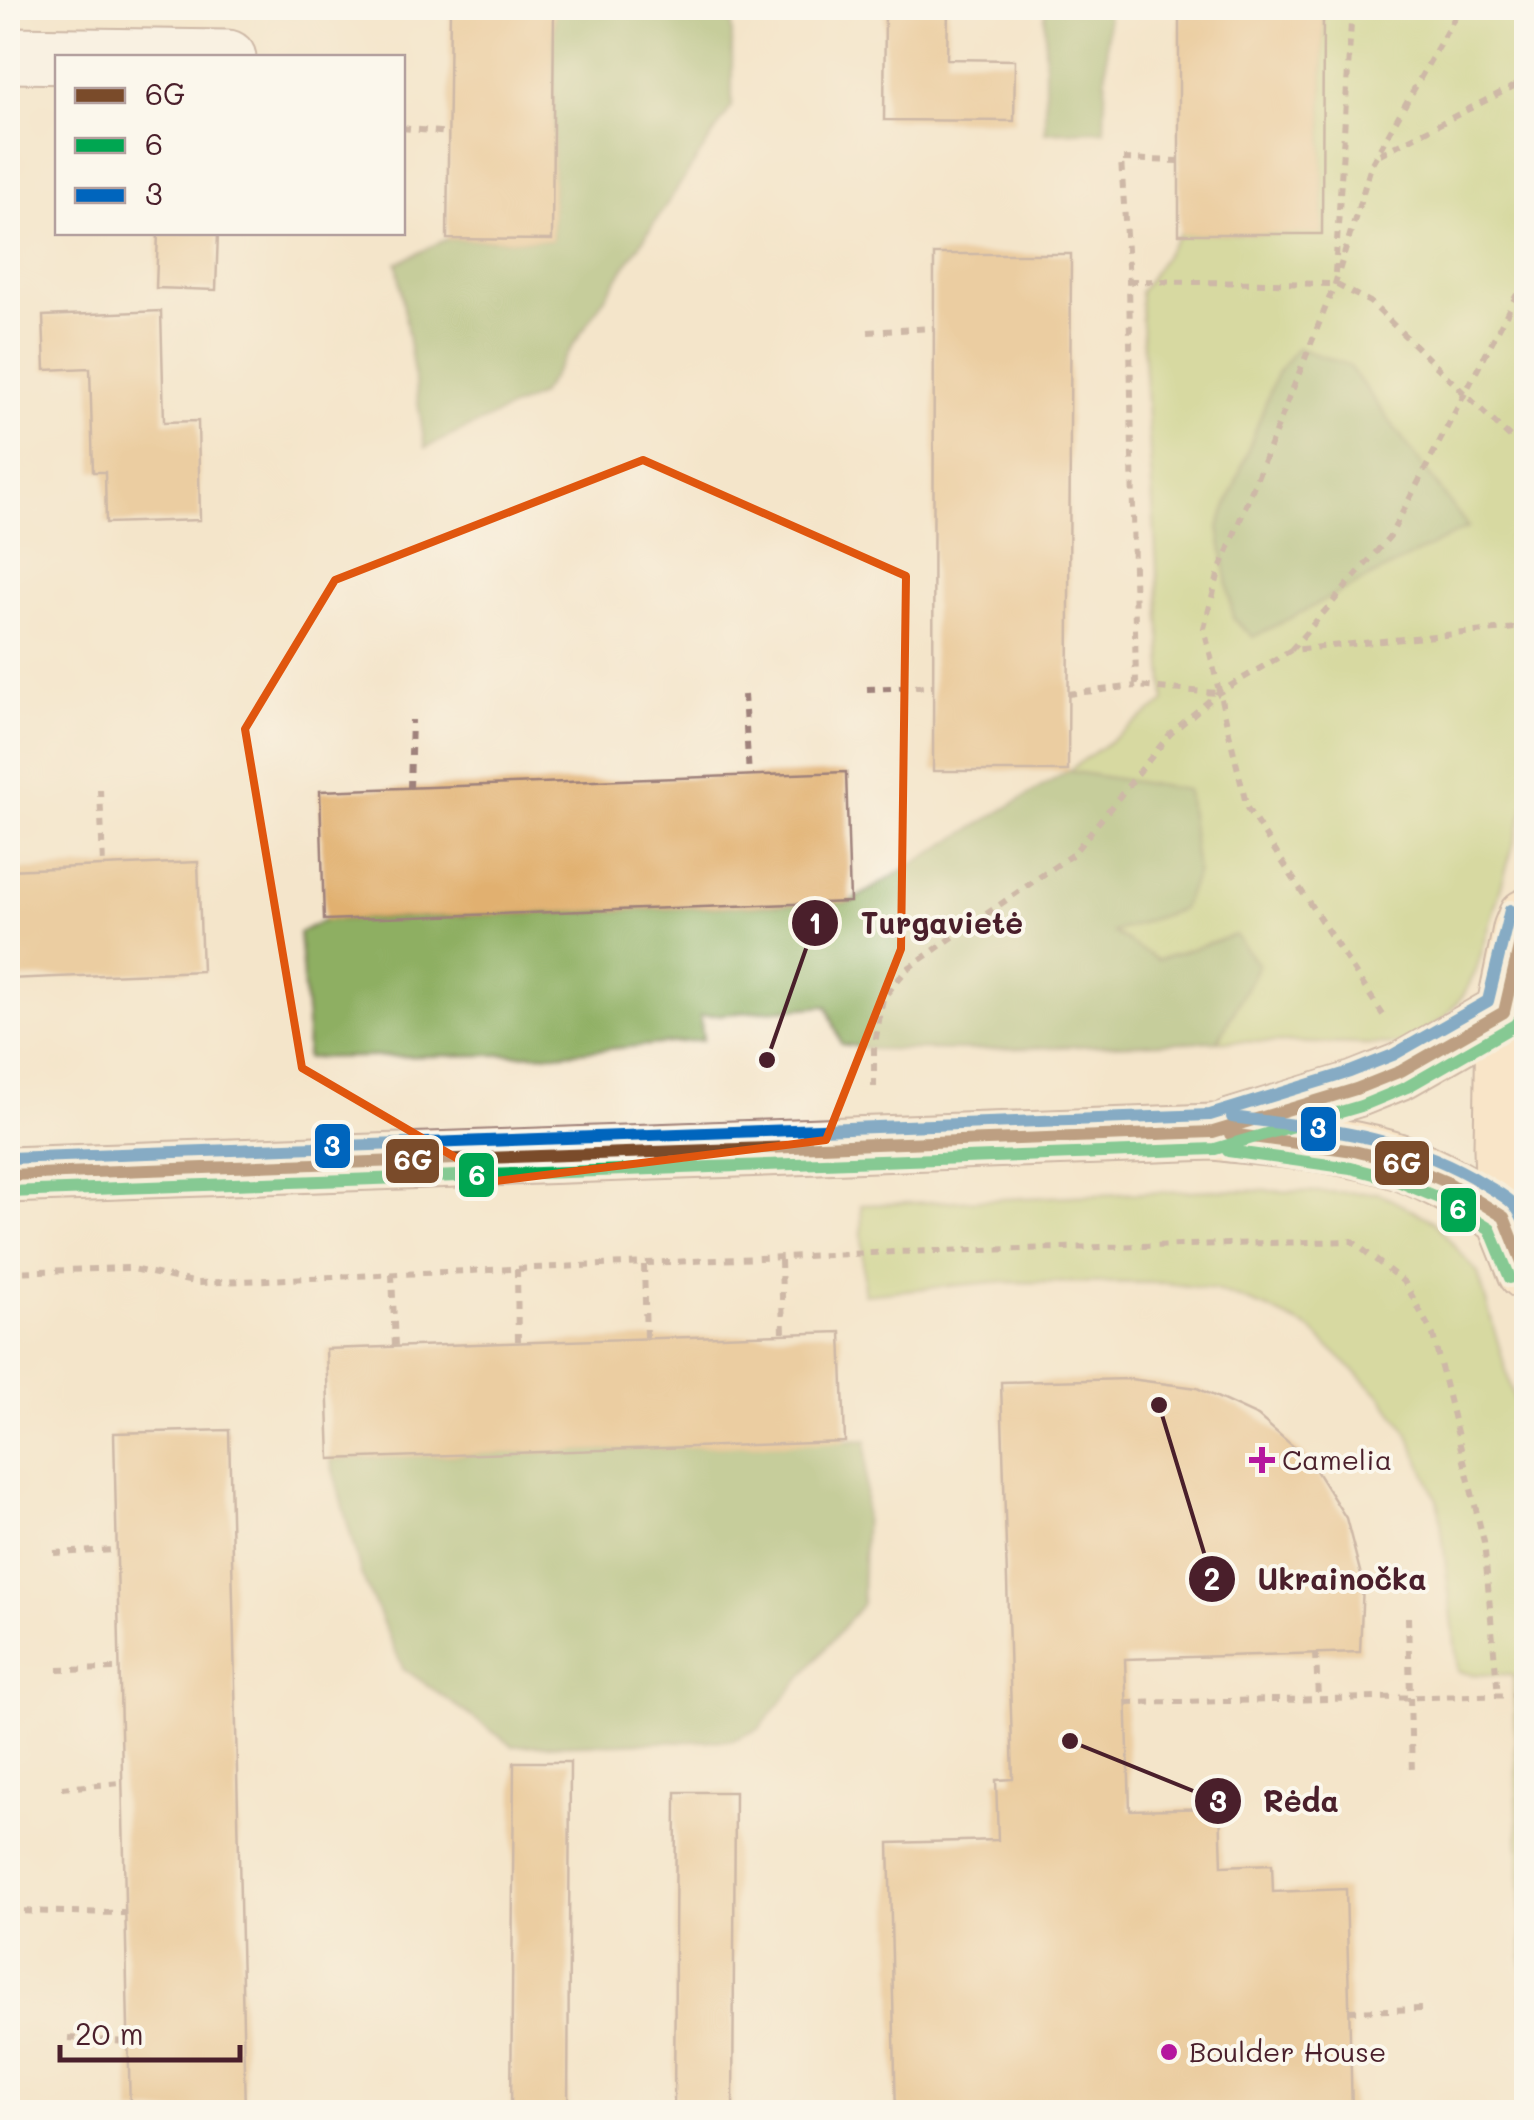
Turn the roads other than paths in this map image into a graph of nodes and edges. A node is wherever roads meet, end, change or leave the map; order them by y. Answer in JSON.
{"nodes":[{"id":1,"x":8,"y":55,"type":"edge"},
{"id":2,"x":55,"y":56,"type":"edge"},
{"id":3,"x":1526,"y":917,"type":"edge"},
{"id":4,"x":1504,"y":1012,"type":"junction"},
{"id":5,"x":1214,"y":1132,"type":"junction"},
{"id":6,"x":8,"y":1176,"type":"edge"},
{"id":7,"x":1504,"y":1217,"type":"junction"},
{"id":8,"x":1526,"y":1272,"type":"edge"}],
"edges":[{"from":1,"to":2,"type":"street"},
{"from":3,"to":4,"type":"main road"},
{"from":4,"to":5,"type":"main road"},
{"from":4,"to":7,"type":"main road"},
{"from":5,"to":6,"type":"main road"},
{"from":5,"to":7,"type":"main road"},
{"from":7,"to":8,"type":"main road"}]}
